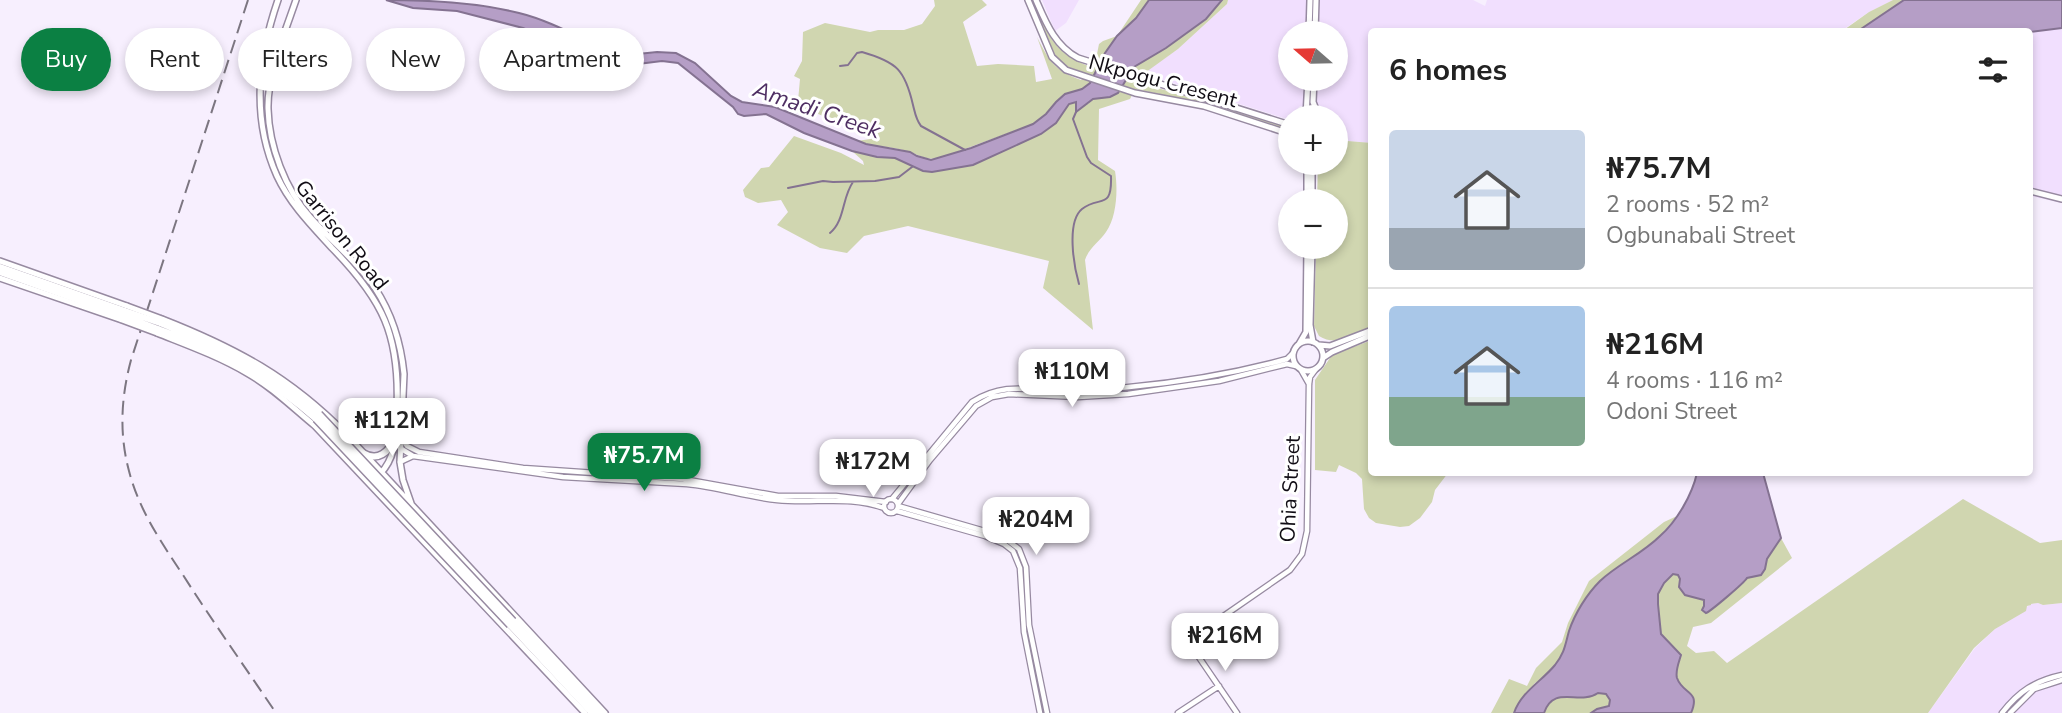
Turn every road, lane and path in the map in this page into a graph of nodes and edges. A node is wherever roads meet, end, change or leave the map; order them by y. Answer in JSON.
{"nodes":[{"id":1,"x":278,"y":0,"type":"edge"},
{"id":2,"x":296,"y":0,"type":"edge"},
{"id":3,"x":1028,"y":0,"type":"edge"},
{"id":4,"x":1036,"y":0,"type":"edge"},
{"id":5,"x":1310,"y":0,"type":"edge"},
{"id":6,"x":1316,"y":0,"type":"edge"},
{"id":7,"x":1309,"y":21,"type":"edge"},
{"id":8,"x":1315,"y":21,"type":"edge"},
{"id":9,"x":1278,"y":121,"type":"edge"},
{"id":10,"x":1278,"y":130,"type":"edge"},
{"id":11,"x":2033,"y":192,"type":"edge"},
{"id":12,"x":2062,"y":199,"type":"edge"},
{"id":13,"x":1309,"y":259,"type":"edge"},
{"id":14,"x":1309,"y":259,"type":"edge"},
{"id":15,"x":0,"y":261,"type":"edge"},
{"id":16,"x":0,"y":270,"type":"edge"},
{"id":17,"x":0,"y":278,"type":"edge"},
{"id":18,"x":124,"y":313,"type":"junction"},
{"id":19,"x":159,"y":326,"type":"junction"},
{"id":20,"x":1368,"y":332,"type":"edge"},
{"id":21,"x":1368,"y":337,"type":"edge"},
{"id":22,"x":1300,"y":344,"type":"junction"},
{"id":23,"x":1316,"y":344,"type":"junction"},
{"id":24,"x":1293,"y":353,"type":"junction"},
{"id":25,"x":1323,"y":358,"type":"junction"},
{"id":26,"x":1299,"y":368,"type":"junction"},
{"id":27,"x":1316,"y":369,"type":"junction"},
{"id":28,"x":1218,"y":378,"type":"junction"},
{"id":29,"x":1309,"y":384,"type":"junction"},
{"id":30,"x":398,"y":438,"type":"junction"},
{"id":31,"x":400,"y":448,"type":"junction"},
{"id":32,"x":363,"y":453,"type":"junction"},
{"id":33,"x":413,"y":456,"type":"junction"},
{"id":34,"x":400,"y":462,"type":"junction"},
{"id":35,"x":381,"y":472,"type":"junction"},
{"id":36,"x":370,"y":484,"type":"junction"},
{"id":37,"x":892,"y":499,"type":"junction"},
{"id":38,"x":411,"y":504,"type":"junction"},
{"id":39,"x":885,"y":505,"type":"junction"},
{"id":40,"x":898,"y":507,"type":"junction"},
{"id":41,"x":399,"y":516,"type":"junction"},
{"id":42,"x":512,"y":623,"type":"junction"},
{"id":43,"x":2062,"y":678,"type":"edge"},
{"id":44,"x":1219,"y":686,"type":"junction"},
{"id":45,"x":585,"y":713,"type":"edge"},
{"id":46,"x":592,"y":713,"type":"edge"},
{"id":47,"x":598,"y":713,"type":"edge"},
{"id":48,"x":604,"y":713,"type":"edge"},
{"id":49,"x":1041,"y":713,"type":"edge"},
{"id":50,"x":1047,"y":713,"type":"edge"},
{"id":51,"x":1178,"y":713,"type":"edge"},
{"id":52,"x":1237,"y":713,"type":"edge"},
{"id":53,"x":2002,"y":713,"type":"edge"},
{"id":54,"x":2010,"y":713,"type":"edge"}],
"edges":[{"from":1,"to":30,"type":"main road","name":"Garrison Road"},
{"from":2,"to":30,"type":"main road","name":"Garrison Road"},
{"from":3,"to":10,"type":"main road","name":"Nkpogu Cresent"},
{"from":4,"to":9,"type":"main road","name":"Nkpogu Cresent"},
{"from":5,"to":7,"type":"main road"},
{"from":6,"to":8,"type":"main road"},
{"from":11,"to":12,"type":"main road"},
{"from":13,"to":22,"type":"main road"},
{"from":14,"to":23,"type":"main road"},
{"from":15,"to":18,"type":"main road"},
{"from":16,"to":18,"type":"highway"},
{"from":17,"to":18,"type":"main road"},
{"from":18,"to":19,"type":"highway","bridge":true},
{"from":19,"to":32,"type":"main road"},
{"from":19,"to":36,"type":"main road"},
{"from":19,"to":42,"type":"highway","bridge":true},
{"from":20,"to":23,"type":"main road"},
{"from":21,"to":25,"type":"main road"},
{"from":22,"to":23,"type":"main road"},
{"from":22,"to":24,"type":"main road"},
{"from":23,"to":25,"type":"main road"},
{"from":24,"to":26,"type":"main road"},
{"from":24,"to":28,"type":"street"},
{"from":25,"to":27,"type":"main road"},
{"from":26,"to":27,"type":"main road"},
{"from":26,"to":28,"type":"street"},
{"from":26,"to":29,"type":"street"},
{"from":27,"to":29,"type":"street","name":"Ohia Street"},
{"from":28,"to":37,"type":"street"},
{"from":28,"to":40,"type":"street"},
{"from":29,"to":44,"type":"street","name":"Ohia Street"},
{"from":30,"to":31,"type":"main road","name":"Garrison Road"},
{"from":30,"to":32,"type":"highway"},
{"from":30,"to":35,"type":"main road","name":"Garrison Road"},
{"from":30,"to":39,"type":"street"},
{"from":31,"to":33,"type":"street"},
{"from":31,"to":34,"type":"main road","name":"Garrison Road"},
{"from":32,"to":35,"type":"main road"},
{"from":33,"to":34,"type":"street"},
{"from":33,"to":39,"type":"street"},
{"from":34,"to":38,"type":"main road","name":"Garrison Road"},
{"from":35,"to":36,"type":"main road","name":"Garrison Road"},
{"from":35,"to":38,"type":"main road"},
{"from":36,"to":41,"type":"main road"},
{"from":37,"to":39,"type":"street"},
{"from":37,"to":40,"type":"street"},
{"from":38,"to":41,"type":"main road"},
{"from":38,"to":48,"type":"main road"},
{"from":39,"to":40,"type":"street"},
{"from":40,"to":49,"type":"street"},
{"from":40,"to":50,"type":"street"},
{"from":41,"to":45,"type":"main road"},
{"from":42,"to":46,"type":"highway"},
{"from":42,"to":47,"type":"highway"},
{"from":43,"to":53,"type":"street"},
{"from":43,"to":54,"type":"street"},
{"from":44,"to":51,"type":"street"},
{"from":44,"to":52,"type":"street"}]}
